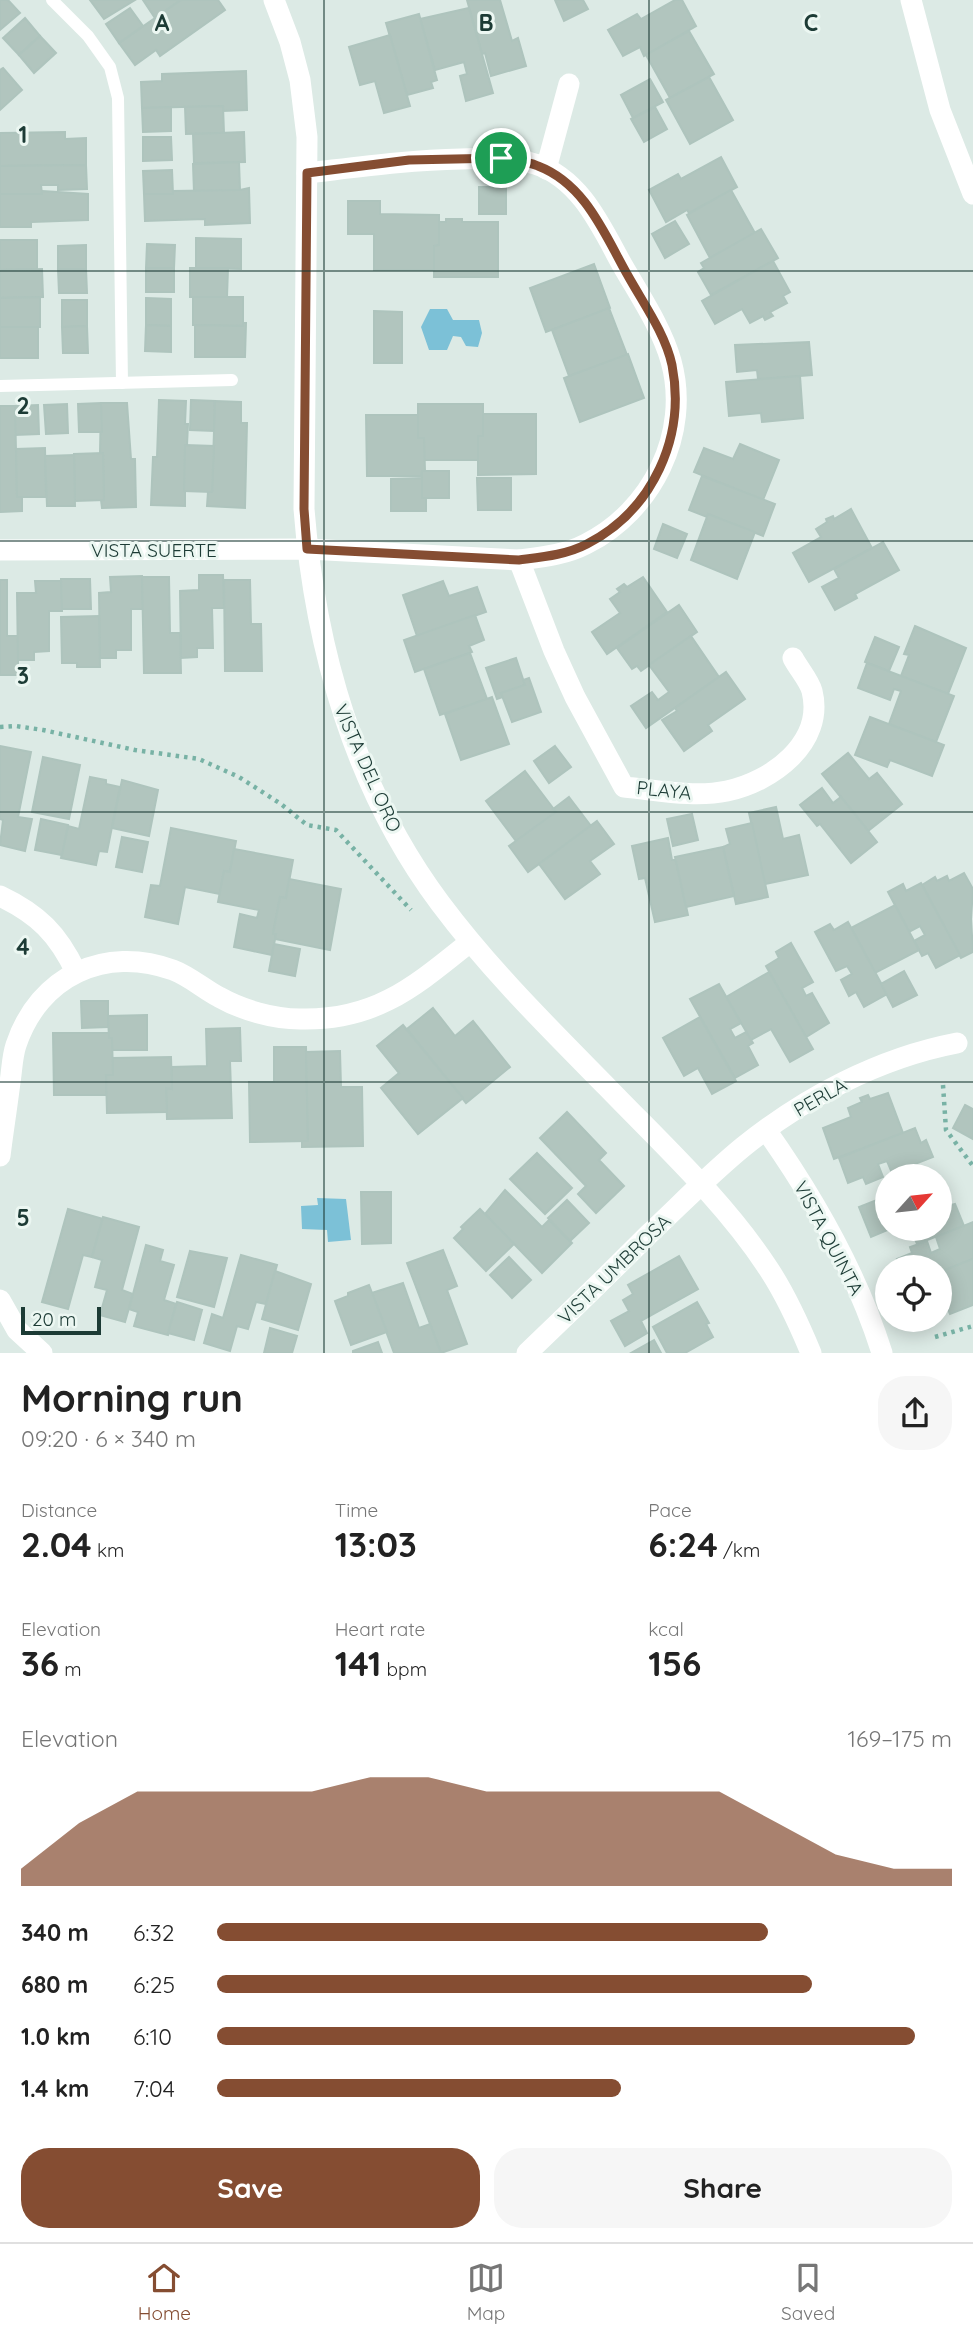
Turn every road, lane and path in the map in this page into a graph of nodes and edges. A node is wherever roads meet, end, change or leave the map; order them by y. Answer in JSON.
{"nodes":[{"id":1,"x":52,"y":0,"type":"edge"},
{"id":2,"x":274,"y":0,"type":"edge"},
{"id":3,"x":911,"y":0,"type":"edge"},
{"id":4,"x":569,"y":84,"type":"dead end"},
{"id":5,"x":546,"y":169,"type":"junction"},
{"id":6,"x":307,"y":173,"type":"junction"},
{"id":7,"x":973,"y":194,"type":"edge"},
{"id":8,"x":232,"y":380,"type":"dead end"},
{"id":9,"x":122,"y":383,"type":"junction"},
{"id":10,"x":0,"y":386,"type":"edge"},
{"id":11,"x":307,"y":549,"type":"junction"},
{"id":12,"x":0,"y":550,"type":"edge"},
{"id":13,"x":519,"y":560,"type":"junction"},
{"id":14,"x":793,"y":658,"type":"dead end"},
{"id":15,"x":0,"y":727,"type":"edge"},
{"id":16,"x":0,"y":896,"type":"edge"},
{"id":17,"x":411,"y":910,"type":"dead end"},
{"id":18,"x":470,"y":942,"type":"junction"},
{"id":19,"x":76,"y":972,"type":"junction"},
{"id":20,"x":957,"y":1043,"type":"dead end"},
{"id":21,"x":943,"y":1085,"type":"dead end"},
{"id":22,"x":766,"y":1130,"type":"junction"},
{"id":23,"x":0,"y":1156,"type":"edge"},
{"id":24,"x":973,"y":1166,"type":"edge"},
{"id":25,"x":701,"y":1184,"type":"junction"},
{"id":26,"x":0,"y":1300,"type":"edge"},
{"id":27,"x":973,"y":1326,"type":"edge"},
{"id":28,"x":17,"y":1330,"type":"junction"},
{"id":29,"x":935,"y":1337,"type":"dead end"},
{"id":30,"x":0,"y":1343,"type":"edge"},
{"id":31,"x":540,"y":1348,"type":"edge"},
{"id":32,"x":42,"y":1353,"type":"edge"},
{"id":33,"x":811,"y":1353,"type":"edge"},
{"id":34,"x":882,"y":1353,"type":"edge"}],
"edges":[{"from":1,"to":9,"type":"lane"},
{"from":2,"to":6,"type":"street","name":"VISTA DEL ORO"},
{"from":3,"to":7,"type":"street"},
{"from":4,"to":5,"type":"street"},
{"from":5,"to":6,"type":"street"},
{"from":5,"to":13,"type":"street","name":"VISTA SUERTE"},
{"from":6,"to":11,"type":"street","name":"VISTA DEL ORO"},
{"from":8,"to":9,"type":"lane"},
{"from":9,"to":10,"type":"lane"},
{"from":11,"to":12,"type":"street","name":"VISTA SUERTE"},
{"from":11,"to":13,"type":"street","name":"VISTA SUERTE"},
{"from":11,"to":18,"type":"street","name":"VISTA DEL ORO"},
{"from":13,"to":14,"type":"street","name":"PLAYA"},
{"from":15,"to":17,"type":"path"},
{"from":16,"to":19,"type":"street"},
{"from":18,"to":19,"type":"street"},
{"from":18,"to":25,"type":"street","name":"VISTA DEL ORO"},
{"from":19,"to":23,"type":"street"},
{"from":20,"to":22,"type":"street","name":"PERLA"},
{"from":21,"to":24,"type":"path"},
{"from":22,"to":25,"type":"street","name":"PERLA"},
{"from":22,"to":34,"type":"street","name":"VISTA QUINTA"},
{"from":25,"to":31,"type":"street","name":"VISTA UMBROSA"},
{"from":25,"to":33,"type":"street","name":"VISTA DEL ORO"},
{"from":26,"to":28,"type":"street"},
{"from":27,"to":29,"type":"path"},
{"from":28,"to":30,"type":"street"},
{"from":28,"to":32,"type":"street"}]}
